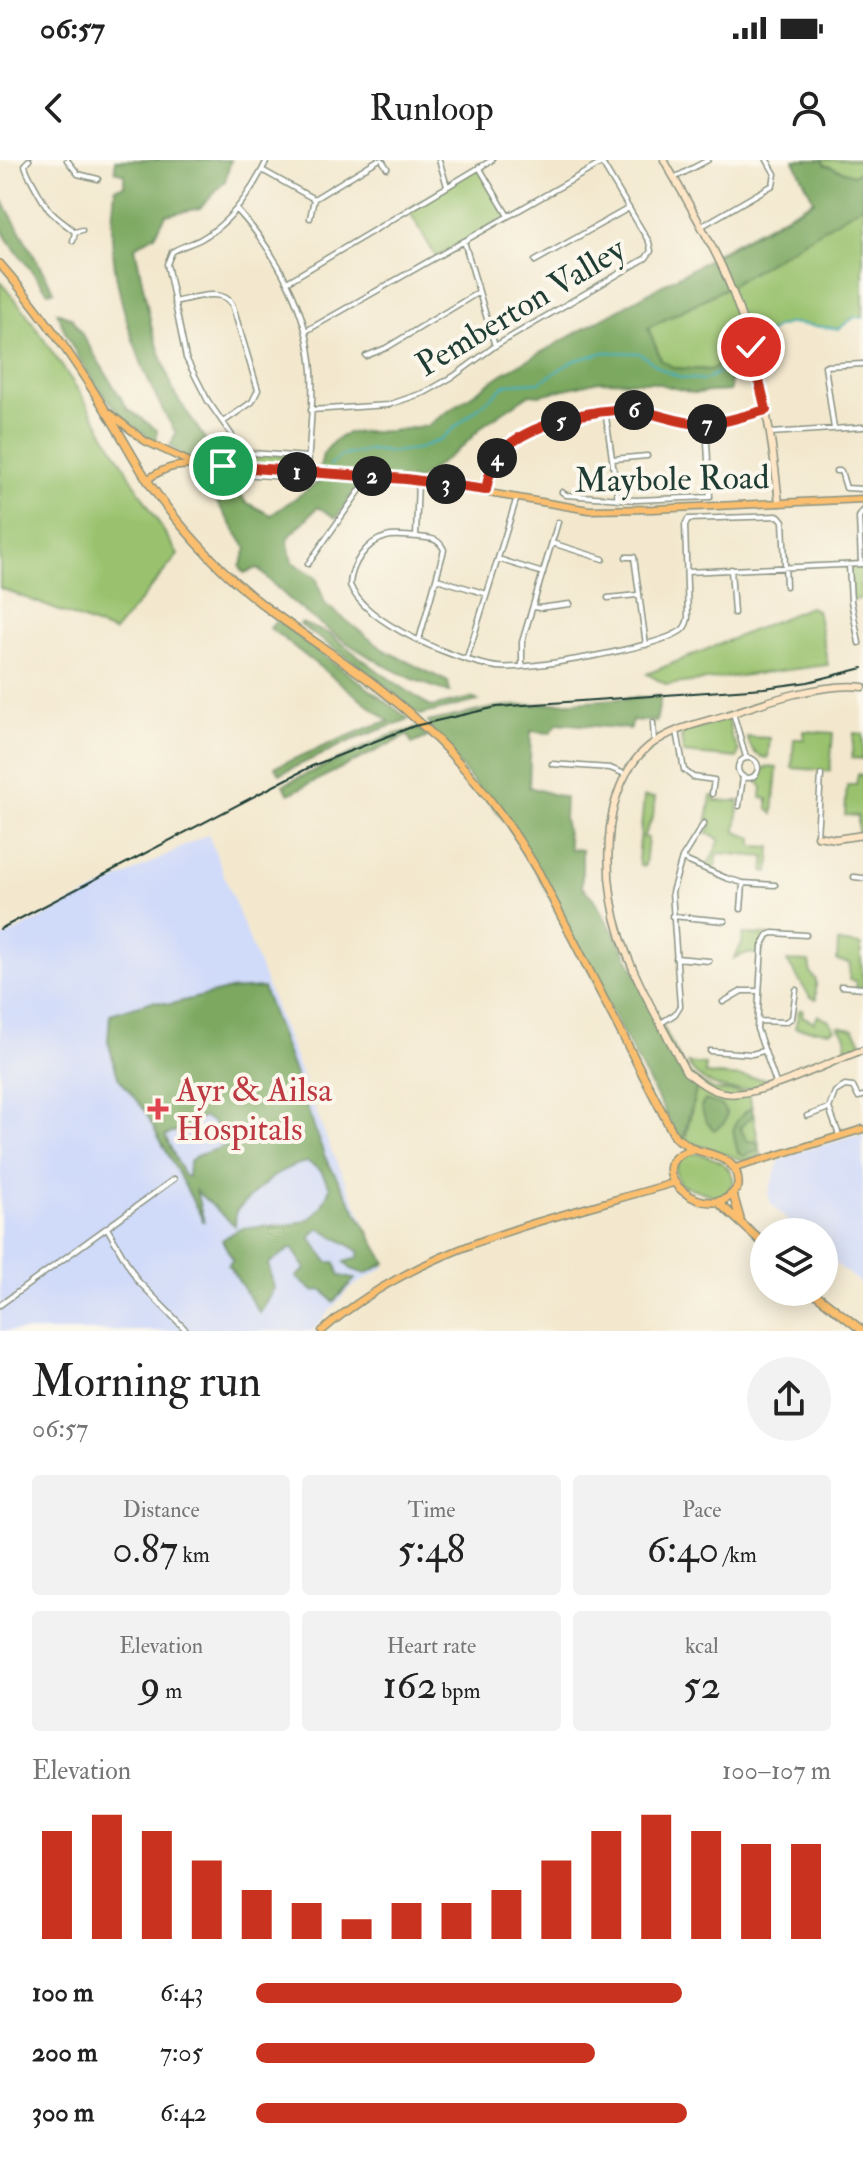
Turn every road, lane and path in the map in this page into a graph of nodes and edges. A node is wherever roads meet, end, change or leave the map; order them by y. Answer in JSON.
{"nodes":[{"id":1,"x":29,"y":160,"type":"edge"},
{"id":2,"x":68,"y":160,"type":"edge"},
{"id":3,"x":267,"y":160,"type":"edge"},
{"id":4,"x":380,"y":160,"type":"edge"},
{"id":5,"x":439,"y":160,"type":"edge"},
{"id":6,"x":492,"y":160,"type":"edge"},
{"id":7,"x":664,"y":160,"type":"edge"},
{"id":8,"x":708,"y":160,"type":"edge"},
{"id":9,"x":767,"y":160,"type":"edge"},
{"id":10,"x":604,"y":161,"type":"edge"},
{"id":11,"x":479,"y":167,"type":"junction"},
{"id":12,"x":387,"y":168,"type":"dead end"},
{"id":13,"x":262,"y":170,"type":"junction"},
{"id":14,"x":674,"y":178,"type":"junction"},
{"id":15,"x":98,"y":179,"type":"dead end"},
{"id":16,"x":447,"y":186,"type":"junction"},
{"id":17,"x":314,"y":199,"type":"junction"},
{"id":18,"x":629,"y":208,"type":"junction"},
{"id":19,"x":237,"y":210,"type":"junction"},
{"id":20,"x":508,"y":216,"type":"junction"},
{"id":21,"x":310,"y":218,"type":"dead end"},
{"id":22,"x":701,"y":227,"type":"junction"},
{"id":23,"x":82,"y":230,"type":"dead end"},
{"id":24,"x":75,"y":232,"type":"junction"},
{"id":25,"x":73,"y":241,"type":"dead end"},
{"id":26,"x":464,"y":241,"type":"junction"},
{"id":27,"x":535,"y":261,"type":"dead end"},
{"id":28,"x":0,"y":264,"type":"edge"},
{"id":29,"x":287,"y":282,"type":"junction"},
{"id":30,"x":479,"y":292,"type":"junction"},
{"id":31,"x":174,"y":302,"type":"junction"},
{"id":32,"x":306,"y":331,"type":"junction"},
{"id":33,"x":495,"y":346,"type":"junction"},
{"id":34,"x":366,"y":356,"type":"dead end"},
{"id":35,"x":863,"y":364,"type":"edge"},
{"id":36,"x":106,"y":409,"type":"junction"},
{"id":37,"x":311,"y":410,"type":"junction"},
{"id":38,"x":605,"y":410,"type":"junction"},
{"id":39,"x":766,"y":410,"type":"junction"},
{"id":40,"x":223,"y":422,"type":"junction"},
{"id":41,"x":706,"y":424,"type":"junction"},
{"id":42,"x":863,"y":427,"type":"edge"},
{"id":43,"x":834,"y":429,"type":"junction"},
{"id":44,"x":770,"y":433,"type":"junction"},
{"id":45,"x":647,"y":456,"type":"dead end"},
{"id":46,"x":308,"y":457,"type":"junction"},
{"id":47,"x":613,"y":459,"type":"junction"},
{"id":48,"x":197,"y":465,"type":"junction"},
{"id":49,"x":239,"y":468,"type":"junction"},
{"id":50,"x":836,"y":471,"type":"dead end"},
{"id":51,"x":308,"y":473,"type":"junction"},
{"id":52,"x":318,"y":474,"type":"junction"},
{"id":53,"x":370,"y":476,"type":"junction"},
{"id":54,"x":147,"y":480,"type":"junction"},
{"id":55,"x":418,"y":480,"type":"junction"},
{"id":56,"x":863,"y":489,"type":"edge"},
{"id":57,"x":486,"y":490,"type":"junction"},
{"id":58,"x":562,"y":492,"type":"dead end"},
{"id":59,"x":517,"y":497,"type":"junction"},
{"id":60,"x":863,"y":499,"type":"edge"},
{"id":61,"x":618,"y":500,"type":"junction"},
{"id":62,"x":779,"y":503,"type":"junction"},
{"id":63,"x":863,"y":511,"type":"edge"},
{"id":64,"x":558,"y":522,"type":"dead end"},
{"id":65,"x":416,"y":537,"type":"junction"},
{"id":66,"x":552,"y":543,"type":"junction"},
{"id":67,"x":626,"y":557,"type":"dead end"},
{"id":68,"x":498,"y":559,"type":"junction"},
{"id":69,"x":603,"y":559,"type":"dead end"},
{"id":70,"x":308,"y":564,"type":"dead end"},
{"id":71,"x":862,"y":564,"type":"edge"},
{"id":72,"x":849,"y":565,"type":"junction"},
{"id":73,"x":786,"y":568,"type":"junction"},
{"id":74,"x":731,"y":569,"type":"junction"},
{"id":75,"x":687,"y":572,"type":"junction"},
{"id":76,"x":543,"y":573,"type":"junction"},
{"id":77,"x":437,"y":579,"type":"junction"},
{"id":78,"x":786,"y":586,"type":"dead end"},
{"id":79,"x":487,"y":594,"type":"junction"},
{"id":80,"x":639,"y":595,"type":"junction"},
{"id":81,"x":608,"y":598,"type":"dead end"},
{"id":82,"x":570,"y":604,"type":"dead end"},
{"id":83,"x":533,"y":607,"type":"junction"},
{"id":84,"x":734,"y":613,"type":"dead end"},
{"id":85,"x":419,"y":640,"type":"junction"},
{"id":86,"x":859,"y":643,"type":"dead end"},
{"id":87,"x":646,"y":646,"type":"junction"},
{"id":88,"x":467,"y":658,"type":"junction"},
{"id":89,"x":522,"y":667,"type":"junction"},
{"id":90,"x":863,"y":687,"type":"edge"},
{"id":91,"x":733,"y":713,"type":"junction"},
{"id":92,"x":653,"y":723,"type":"dead end"},
{"id":93,"x":677,"y":731,"type":"junction"},
{"id":94,"x":654,"y":743,"type":"junction"},
{"id":95,"x":746,"y":757,"type":"junction"},
{"id":96,"x":552,"y":764,"type":"dead end"},
{"id":97,"x":625,"y":774,"type":"junction"},
{"id":98,"x":821,"y":775,"type":"dead end"},
{"id":99,"x":743,"y":777,"type":"junction"},
{"id":100,"x":712,"y":794,"type":"dead end"},
{"id":101,"x":739,"y":806,"type":"dead end"},
{"id":102,"x":704,"y":823,"type":"dead end"},
{"id":103,"x":863,"y":835,"type":"edge"},
{"id":104,"x":817,"y":836,"type":"joint"},
{"id":105,"x":682,"y":858,"type":"junction"},
{"id":106,"x":854,"y":877,"type":"dead end"},
{"id":107,"x":863,"y":878,"type":"edge"},
{"id":108,"x":743,"y":883,"type":"junction"},
{"id":109,"x":775,"y":885,"type":"dead end"},
{"id":110,"x":741,"y":909,"type":"dead end"},
{"id":111,"x":672,"y":916,"type":"junction"},
{"id":112,"x":725,"y":921,"type":"dead end"},
{"id":113,"x":806,"y":935,"type":"dead end"},
{"id":114,"x":675,"y":958,"type":"junction"},
{"id":115,"x":709,"y":961,"type":"dead end"},
{"id":116,"x":841,"y":986,"type":"dead end"},
{"id":117,"x":863,"y":988,"type":"edge"},
{"id":118,"x":796,"y":990,"type":"dead end"},
{"id":119,"x":759,"y":991,"type":"junction"},
{"id":120,"x":723,"y":1002,"type":"dead end"},
{"id":121,"x":757,"y":1021,"type":"junction"},
{"id":122,"x":661,"y":1024,"type":"junction"},
{"id":123,"x":863,"y":1050,"type":"edge"},
{"id":124,"x":710,"y":1051,"type":"dead end"},
{"id":125,"x":763,"y":1051,"type":"junction"},
{"id":126,"x":776,"y":1083,"type":"junction"},
{"id":127,"x":863,"y":1096,"type":"edge"},
{"id":128,"x":829,"y":1108,"type":"junction"},
{"id":129,"x":807,"y":1116,"type":"dead end"},
{"id":130,"x":863,"y":1129,"type":"edge"},
{"id":131,"x":839,"y":1135,"type":"junction"},
{"id":132,"x":675,"y":1137,"type":"junction"},
{"id":133,"x":693,"y":1149,"type":"junction"},
{"id":134,"x":675,"y":1160,"type":"junction"},
{"id":135,"x":735,"y":1168,"type":"junction"},
{"id":136,"x":174,"y":1179,"type":"dead end"},
{"id":137,"x":673,"y":1183,"type":"junction"},
{"id":138,"x":733,"y":1194,"type":"junction"},
{"id":139,"x":719,"y":1203,"type":"junction"},
{"id":140,"x":741,"y":1221,"type":"junction"},
{"id":141,"x":107,"y":1228,"type":"junction"},
{"id":142,"x":750,"y":1230,"type":"edge"},
{"id":143,"x":0,"y":1305,"type":"edge"},
{"id":144,"x":831,"y":1306,"type":"edge"},
{"id":145,"x":187,"y":1331,"type":"edge"},
{"id":146,"x":322,"y":1331,"type":"edge"},
{"id":147,"x":863,"y":1331,"type":"edge"}],
"edges":[{"from":1,"to":24,"type":"street"},
{"from":2,"to":15,"type":"street"},
{"from":3,"to":13,"type":"street"},
{"from":4,"to":12,"type":"street"},
{"from":4,"to":17,"type":"street"},
{"from":5,"to":16,"type":"street"},
{"from":6,"to":11,"type":"street"},
{"from":7,"to":14,"type":"street"},
{"from":8,"to":14,"type":"street"},
{"from":9,"to":22,"type":"street"},
{"from":10,"to":18,"type":"street","name":"Pemberton Valley"},
{"from":10,"to":20,"type":"street"},
{"from":11,"to":16,"type":"street"},
{"from":11,"to":20,"type":"street"},
{"from":13,"to":17,"type":"street"},
{"from":13,"to":19,"type":"street"},
{"from":14,"to":22,"type":"street"},
{"from":16,"to":29,"type":"street"},
{"from":17,"to":21,"type":"street"},
{"from":18,"to":27,"type":"street"},
{"from":18,"to":33,"type":"street","name":"Pemberton Valley"},
{"from":19,"to":29,"type":"street"},
{"from":19,"to":31,"type":"street"},
{"from":20,"to":26,"type":"street"},
{"from":22,"to":39,"type":"street"},
{"from":23,"to":24,"type":"street"},
{"from":24,"to":25,"type":"street"},
{"from":26,"to":30,"type":"street"},
{"from":26,"to":32,"type":"street"},
{"from":28,"to":36,"type":"highway"},
{"from":29,"to":32,"type":"street"},
{"from":30,"to":33,"type":"street"},
{"from":30,"to":34,"type":"street"},
{"from":31,"to":40,"type":"street"},
{"from":31,"to":40,"type":"street"},
{"from":32,"to":37,"type":"street"},
{"from":33,"to":37,"type":"street","name":"Pemberton Valley"},
{"from":35,"to":43,"type":"street"},
{"from":36,"to":48,"type":"main road","name":"Maybole Road"},
{"from":36,"to":54,"type":"highway"},
{"from":37,"to":46,"type":"street"},
{"from":38,"to":41,"type":"street"},
{"from":38,"to":47,"type":"street"},
{"from":38,"to":57,"type":"street"},
{"from":39,"to":41,"type":"street"},
{"from":39,"to":44,"type":"street"},
{"from":40,"to":46,"type":"street"},
{"from":41,"to":61,"type":"street"},
{"from":42,"to":43,"type":"street"},
{"from":43,"to":44,"type":"street"},
{"from":44,"to":62,"type":"street"},
{"from":45,"to":47,"type":"street"},
{"from":46,"to":51,"type":"street"},
{"from":47,"to":61,"type":"street"},
{"from":48,"to":49,"type":"main road","name":"Maybole Road"},
{"from":48,"to":54,"type":"main road","name":"Maybole Road"},
{"from":49,"to":51,"type":"main road","name":"Maybole Road"},
{"from":49,"to":52,"type":"street"},
{"from":50,"to":56,"type":"street"},
{"from":51,"to":52,"type":"main road","name":"Maybole Road"},
{"from":52,"to":53,"type":"main road","name":"Maybole Road"},
{"from":53,"to":55,"type":"main road","name":"Maybole Road"},
{"from":53,"to":70,"type":"street"},
{"from":54,"to":132,"type":"highway"},
{"from":55,"to":57,"type":"main road","name":"Maybole Road"},
{"from":55,"to":65,"type":"street"},
{"from":57,"to":59,"type":"main road","name":"Maybole Road"},
{"from":58,"to":61,"type":"street"},
{"from":59,"to":62,"type":"main road","name":"Maybole Road"},
{"from":59,"to":68,"type":"street"},
{"from":60,"to":62,"type":"main road","name":"Maybole Road"},
{"from":63,"to":71,"type":"street"},
{"from":64,"to":66,"type":"street"},
{"from":65,"to":77,"type":"street"},
{"from":65,"to":85,"type":"street"},
{"from":66,"to":69,"type":"street"},
{"from":66,"to":76,"type":"street"},
{"from":67,"to":80,"type":"street"},
{"from":68,"to":76,"type":"street"},
{"from":68,"to":79,"type":"street"},
{"from":71,"to":72,"type":"street"},
{"from":72,"to":73,"type":"street"},
{"from":72,"to":86,"type":"street"},
{"from":73,"to":74,"type":"street"},
{"from":73,"to":75,"type":"street"},
{"from":73,"to":78,"type":"street"},
{"from":74,"to":75,"type":"street"},
{"from":74,"to":84,"type":"street"},
{"from":75,"to":87,"type":"street"},
{"from":76,"to":83,"type":"street"},
{"from":77,"to":79,"type":"street"},
{"from":77,"to":85,"type":"street"},
{"from":79,"to":88,"type":"street"},
{"from":80,"to":81,"type":"street"},
{"from":80,"to":87,"type":"street"},
{"from":82,"to":83,"type":"street"},
{"from":83,"to":89,"type":"street"},
{"from":85,"to":88,"type":"street"},
{"from":87,"to":89,"type":"street"},
{"from":88,"to":89,"type":"street"},
{"from":90,"to":91,"type":"street"},
{"from":91,"to":93,"type":"street"},
{"from":91,"to":95,"type":"street"},
{"from":92,"to":94,"type":"street"},
{"from":93,"to":94,"type":"street"},
{"from":93,"to":100,"type":"street"},
{"from":94,"to":97,"type":"street"},
{"from":95,"to":99,"type":"street"},
{"from":95,"to":99,"type":"street"},
{"from":96,"to":97,"type":"street"},
{"from":97,"to":122,"type":"street"},
{"from":98,"to":104,"type":"street"},
{"from":99,"to":101,"type":"street"},
{"from":102,"to":105,"type":"street"},
{"from":103,"to":104,"type":"street"},
{"from":105,"to":108,"type":"street"},
{"from":105,"to":111,"type":"street"},
{"from":106,"to":107,"type":"street"},
{"from":108,"to":109,"type":"street"},
{"from":108,"to":110,"type":"street"},
{"from":111,"to":112,"type":"street"},
{"from":111,"to":114,"type":"street"},
{"from":113,"to":119,"type":"street"},
{"from":114,"to":115,"type":"street"},
{"from":114,"to":122,"type":"street"},
{"from":116,"to":117,"type":"street"},
{"from":118,"to":121,"type":"street"},
{"from":119,"to":120,"type":"street"},
{"from":119,"to":121,"type":"street"},
{"from":121,"to":125,"type":"street"},
{"from":122,"to":126,"type":"street"},
{"from":123,"to":126,"type":"street"},
{"from":124,"to":125,"type":"street"},
{"from":125,"to":126,"type":"street"},
{"from":127,"to":128,"type":"street"},
{"from":128,"to":129,"type":"street"},
{"from":128,"to":131,"type":"street"},
{"from":130,"to":131,"type":"main road"},
{"from":131,"to":135,"type":"main road"},
{"from":132,"to":133,"type":"highway"},
{"from":132,"to":134,"type":"highway"},
{"from":133,"to":134,"type":"highway"},
{"from":133,"to":135,"type":"highway"},
{"from":134,"to":137,"type":"highway"},
{"from":135,"to":138,"type":"highway"},
{"from":136,"to":141,"type":"street"},
{"from":137,"to":139,"type":"highway"},
{"from":137,"to":146,"type":"main road"},
{"from":138,"to":139,"type":"highway"},
{"from":138,"to":140,"type":"highway"},
{"from":139,"to":140,"type":"highway"},
{"from":140,"to":142,"type":"highway"},
{"from":141,"to":143,"type":"street"},
{"from":141,"to":145,"type":"street"},
{"from":144,"to":147,"type":"highway"}]}
